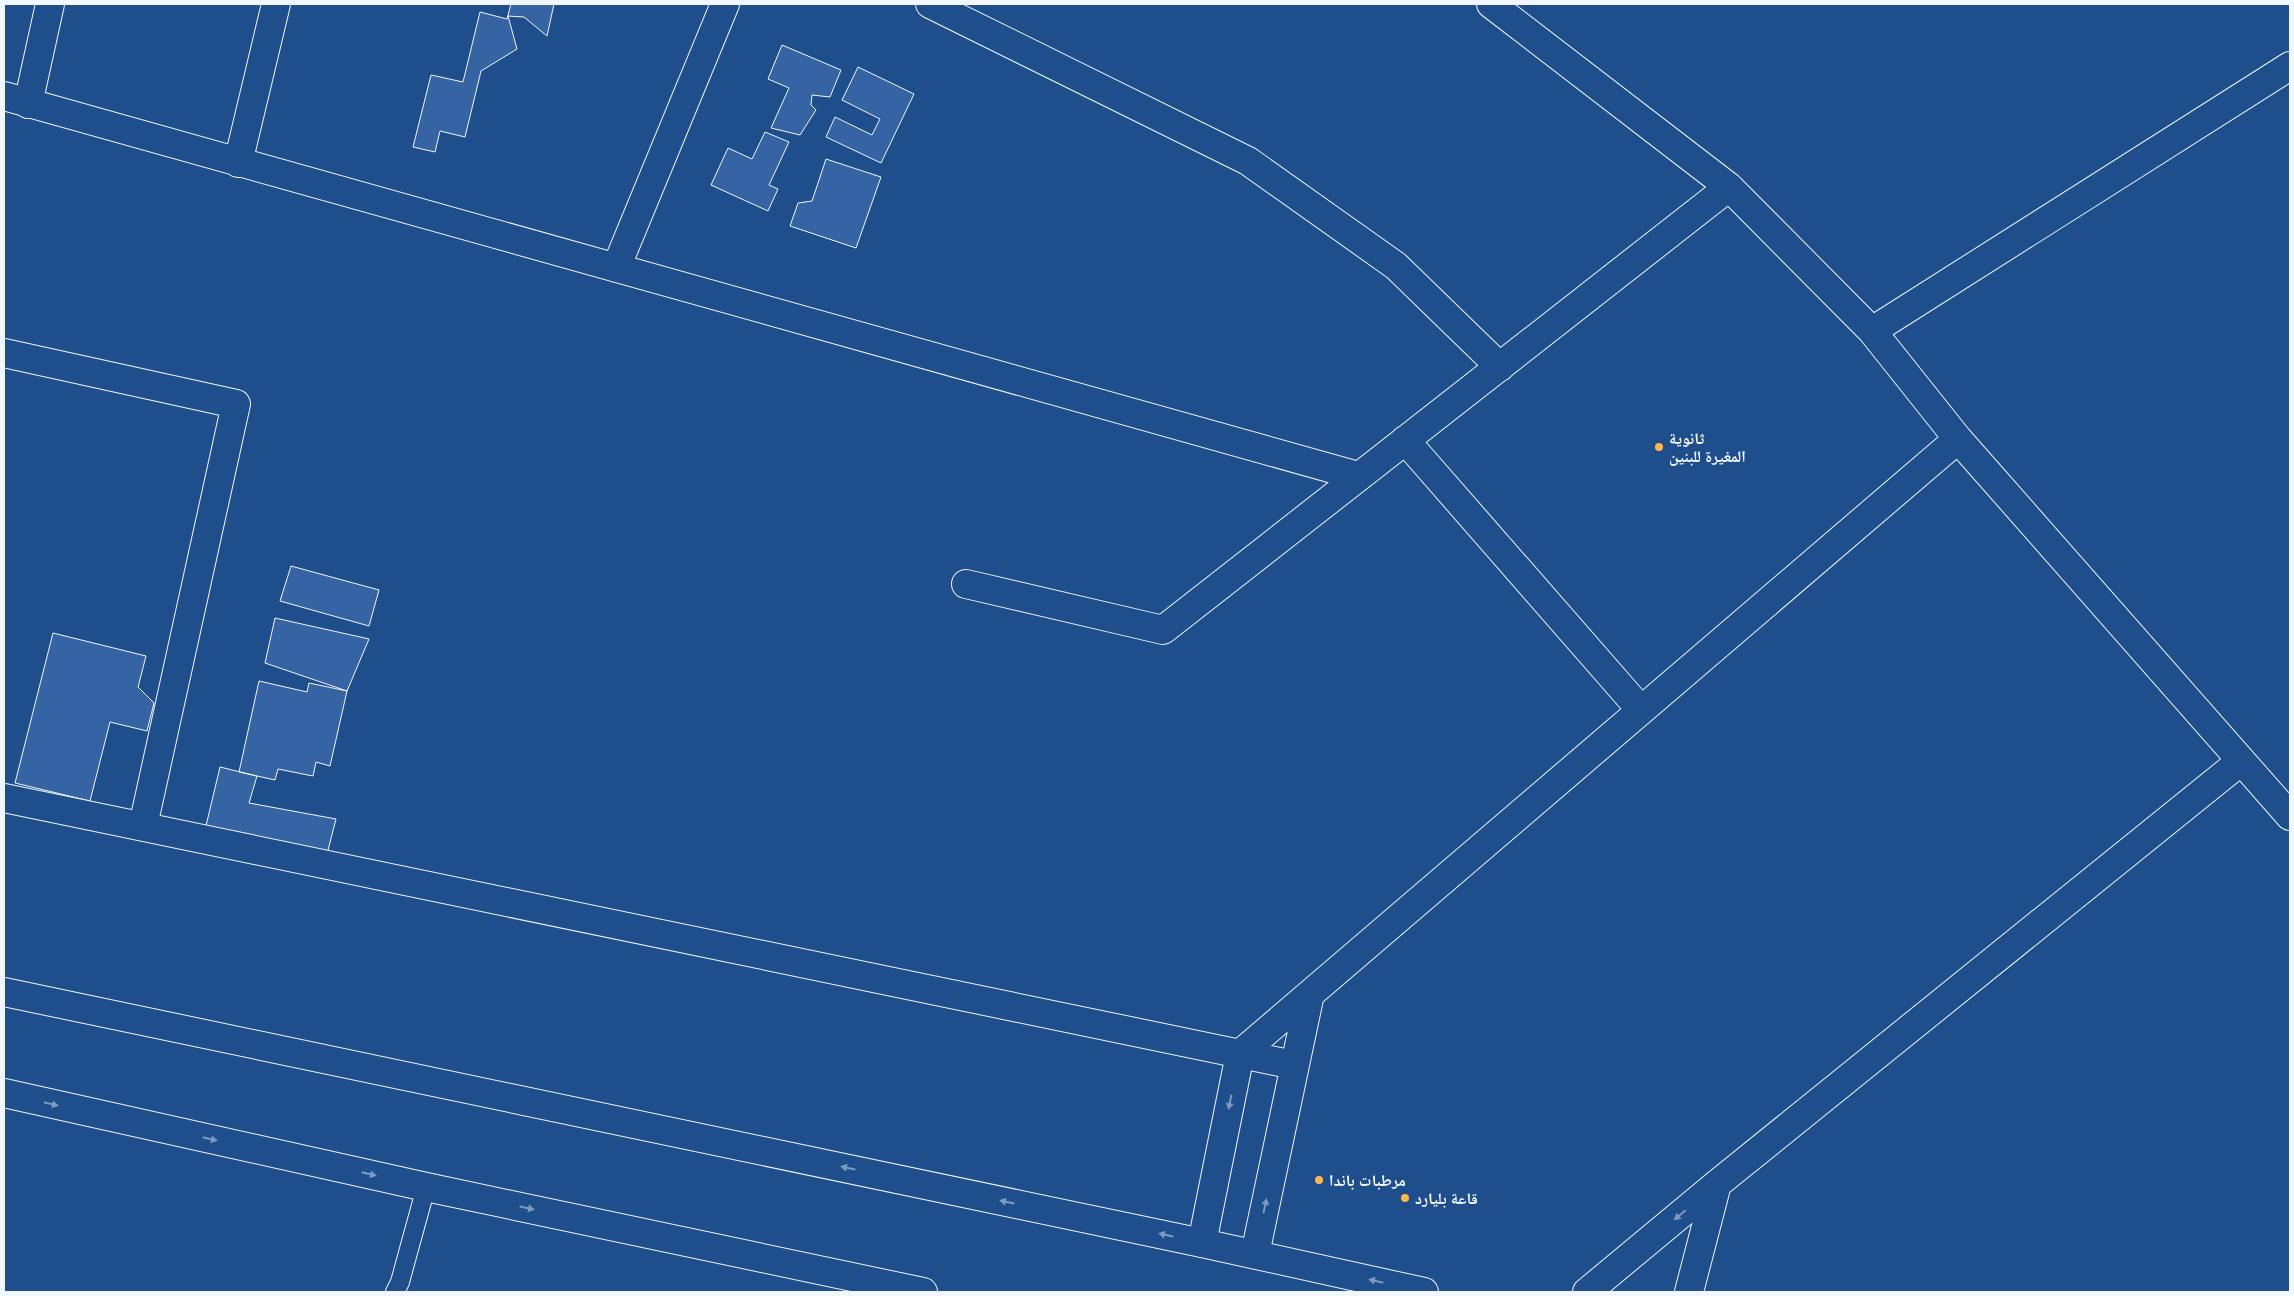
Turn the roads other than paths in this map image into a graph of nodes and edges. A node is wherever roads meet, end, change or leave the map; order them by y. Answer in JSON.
{"nodes":[{"id":1,"x":50,"y":4,"type":"edge"},
{"id":2,"x":276,"y":4,"type":"edge"},
{"id":3,"x":725,"y":4,"type":"edge"},
{"id":4,"x":930,"y":4,"type":"edge"},
{"id":5,"x":1496,"y":5,"type":"edge"},
{"id":6,"x":2287,"y":75,"type":"edge"},
{"id":7,"x":16,"y":100,"type":"edge"},
{"id":8,"x":238,"y":163,"type":"junction"},
{"id":9,"x":1730,"y":187,"type":"junction"},
{"id":10,"x":616,"y":268,"type":"junction"},
{"id":11,"x":1872,"y":331,"type":"junction"},
{"id":12,"x":4,"y":353,"type":"edge"},
{"id":13,"x":1500,"y":367,"type":"junction"},
{"id":14,"x":1958,"y":439,"type":"junction"},
{"id":15,"x":1405,"y":440,"type":"junction"},
{"id":16,"x":1358,"y":476,"type":"junction"},
{"id":17,"x":966,"y":584,"type":"dead end"},
{"id":18,"x":1641,"y":710,"type":"junction"},
{"id":19,"x":2241,"y":761,"type":"junction"},
{"id":20,"x":4,"y":798,"type":"edge"},
{"id":21,"x":2290,"y":816,"type":"edge"},
{"id":22,"x":143,"y":826,"type":"junction"},
{"id":23,"x":4,"y":992,"type":"edge"},
{"id":24,"x":1310,"y":994,"type":"junction"},
{"id":25,"x":1240,"y":1054,"type":"junction"},
{"id":26,"x":1294,"y":1065,"type":"junction"},
{"id":27,"x":4,"y":1093,"type":"edge"},
{"id":28,"x":1717,"y":1184,"type":"junction"},
{"id":29,"x":426,"y":1187,"type":"junction"},
{"id":30,"x":1202,"y":1243,"type":"junction"},
{"id":31,"x":1256,"y":1254,"type":"junction"},
{"id":32,"x":395,"y":1292,"type":"edge"},
{"id":33,"x":923,"y":1292,"type":"edge"},
{"id":34,"x":1424,"y":1292,"type":"edge"},
{"id":35,"x":1587,"y":1292,"type":"edge"},
{"id":36,"x":1689,"y":1292,"type":"edge"}],
"edges":[{"from":1,"to":7,"type":"street"},
{"from":2,"to":8,"type":"street"},
{"from":3,"to":10,"type":"street"},
{"from":4,"to":13,"type":"street"},
{"from":5,"to":9,"type":"street"},
{"from":6,"to":11,"type":"street"},
{"from":7,"to":8,"type":"street"},
{"from":8,"to":10,"type":"street"},
{"from":9,"to":11,"type":"street"},
{"from":9,"to":13,"type":"street"},
{"from":10,"to":16,"type":"street"},
{"from":11,"to":14,"type":"street"},
{"from":12,"to":22,"type":"street"},
{"from":13,"to":15,"type":"street"},
{"from":14,"to":18,"type":"street"},
{"from":14,"to":19,"type":"street"},
{"from":15,"to":16,"type":"street"},
{"from":15,"to":18,"type":"street"},
{"from":16,"to":17,"type":"street"},
{"from":18,"to":24,"type":"street"},
{"from":19,"to":21,"type":"street"},
{"from":19,"to":28,"type":"street"},
{"from":20,"to":22,"type":"street"},
{"from":22,"to":25,"type":"street"},
{"from":30,"to":23,"type":"street","one_way":true},
{"from":24,"to":25,"type":"street"},
{"from":24,"to":26,"type":"street"},
{"from":25,"to":26,"type":"street"},
{"from":25,"to":30,"type":"street","one_way":true},
{"from":31,"to":26,"type":"street","one_way":true},
{"from":27,"to":29,"type":"street","one_way":true},
{"from":28,"to":35,"type":"street","one_way":true},
{"from":28,"to":36,"type":"street"},
{"from":29,"to":32,"type":"lane"},
{"from":29,"to":33,"type":"street","one_way":true},
{"from":30,"to":31,"type":"street"},
{"from":34,"to":31,"type":"street","one_way":true}]}
